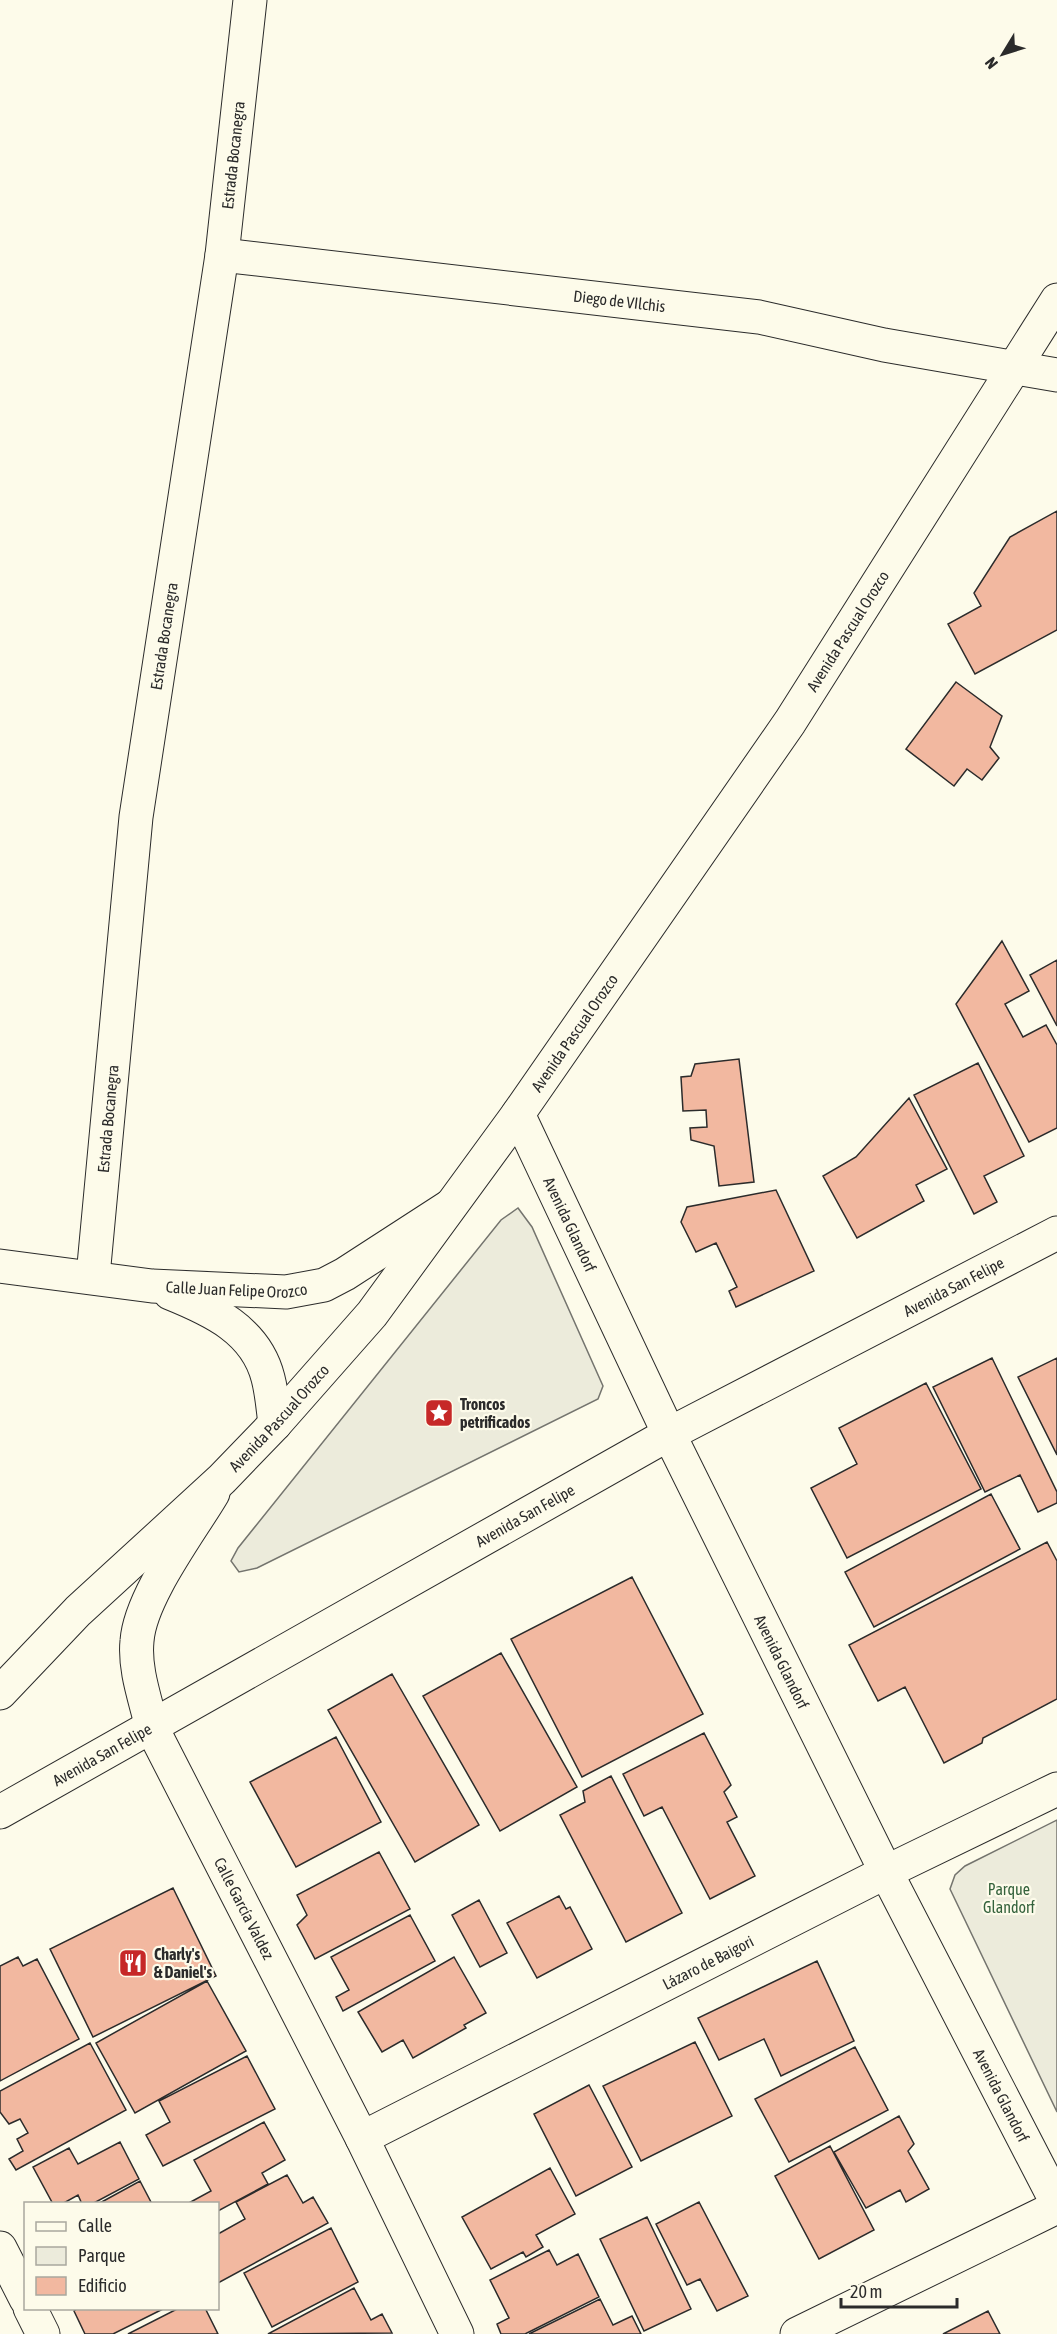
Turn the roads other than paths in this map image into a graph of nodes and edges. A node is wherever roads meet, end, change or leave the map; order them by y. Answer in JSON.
{"nodes":[{"id":1,"x":250,"y":0,"type":"edge"},
{"id":2,"x":222,"y":255,"type":"junction"},
{"id":3,"x":1057,"y":300,"type":"edge"},
{"id":4,"x":1015,"y":367,"type":"junction"},
{"id":5,"x":1057,"y":375,"type":"edge"},
{"id":6,"x":518,"y":1114,"type":"junction"},
{"id":7,"x":453,"y":1204,"type":"junction"},
{"id":8,"x":1057,"y":1233,"type":"edge"},
{"id":9,"x":0,"y":1266,"type":"edge"},
{"id":10,"x":93,"y":1276,"type":"junction"},
{"id":11,"x":152,"y":1286,"type":"junction"},
{"id":12,"x":275,"y":1424,"type":"junction"},
{"id":13,"x":669,"y":1434,"type":"junction"},
{"id":14,"x":222,"y":1479,"type":"junction"},
{"id":15,"x":0,"y":1693,"type":"edge"},
{"id":16,"x":152,"y":1728,"type":"junction"},
{"id":17,"x":1057,"y":1789,"type":"edge"},
{"id":18,"x":0,"y":1812,"type":"edge"},
{"id":19,"x":886,"y":1872,"type":"junction"},
{"id":20,"x":362,"y":2138,"type":"junction"},
{"id":21,"x":1057,"y":2205,"type":"edge"},
{"id":22,"x":0,"y":2248,"type":"edge"},
{"id":23,"x":24,"y":2295,"type":"edge"},
{"id":24,"x":31,"y":2310,"type":"edge"},
{"id":25,"x":43,"y":2334,"type":"edge"},
{"id":26,"x":457,"y":2334,"type":"edge"},
{"id":27,"x":797,"y":2334,"type":"edge"}],
"edges":[{"from":1,"to":2,"type":"street","name":"Estrada Bocanegra"},
{"from":2,"to":4,"type":"street","name":"Diego de VIlchis"},
{"from":2,"to":10,"type":"street","name":"Estrada Bocanegra"},
{"from":3,"to":4,"type":"street","name":"Avenida Pascual Orozco"},
{"from":4,"to":5,"type":"street","name":"Diego de VIlchis"},
{"from":4,"to":6,"type":"street","name":"Avenida Pascual Orozco"},
{"from":6,"to":7,"type":"street","name":"Avenida Pascual Orozco"},
{"from":6,"to":13,"type":"street","name":"Avenida Glandorf"},
{"from":7,"to":11,"type":"street","name":"Calle Juan Felipe Orozco"},
{"from":7,"to":12,"type":"street","name":"Avenida Pascual Orozco"},
{"from":8,"to":13,"type":"street","name":"Avenida San Felipe"},
{"from":9,"to":10,"type":"street","name":"Calle Juan Felipe Orozco"},
{"from":10,"to":11,"type":"street","name":"Calle Juan Felipe Orozco"},
{"from":11,"to":12,"type":"street"},
{"from":12,"to":14,"type":"street","name":"Avenida Pascual Orozco"},
{"from":13,"to":16,"type":"street","name":"Avenida San Felipe"},
{"from":13,"to":19,"type":"street","name":"Avenida Glandorf"},
{"from":14,"to":15,"type":"street","name":"Avenida Pascual Orozco"},
{"from":14,"to":16,"type":"street","name":"Calle García Valdez"},
{"from":16,"to":18,"type":"street","name":"Avenida San Felipe"},
{"from":16,"to":20,"type":"street","name":"Calle García Valdez"},
{"from":17,"to":19,"type":"street","name":"Lázaro de Baigori"},
{"from":19,"to":20,"type":"street","name":"Lázaro de Baigori"},
{"from":19,"to":21,"type":"street","name":"Avenida Glandorf"},
{"from":20,"to":26,"type":"street","name":"Calle García Valdez"},
{"from":21,"to":27,"type":"street"},
{"from":22,"to":23,"type":"street"},
{"from":24,"to":25,"type":"street"}]}
